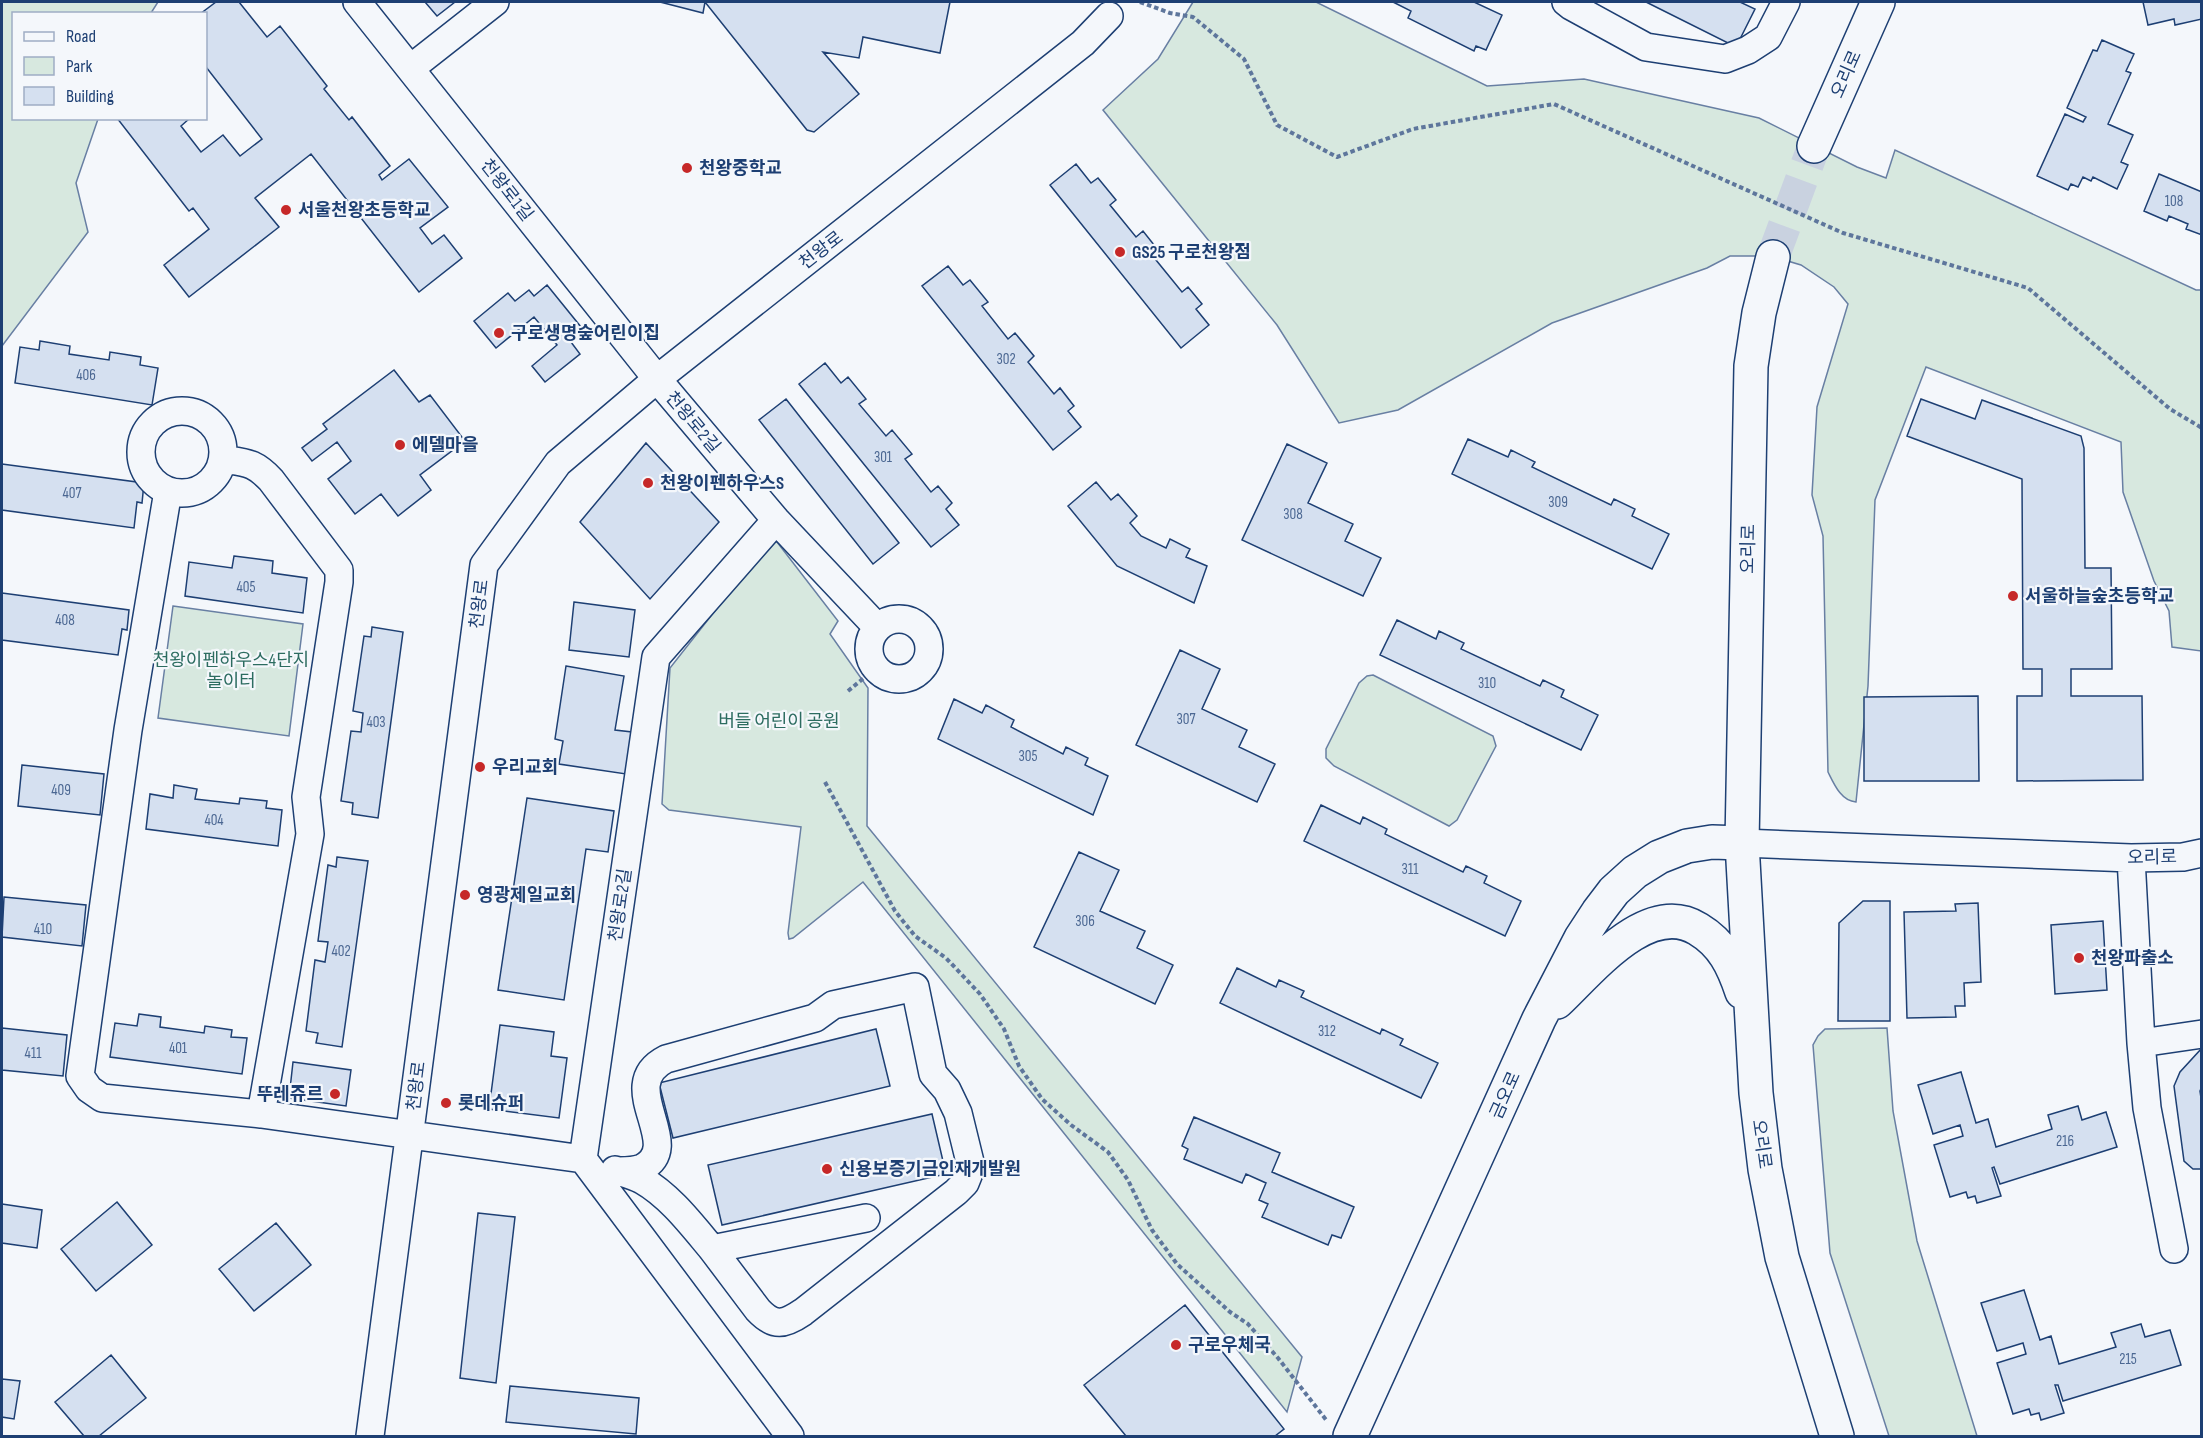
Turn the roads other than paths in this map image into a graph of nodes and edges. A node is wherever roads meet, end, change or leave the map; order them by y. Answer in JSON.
{"nodes":[{"id":1,"x":357,"y":2,"type":"edge"},
{"id":2,"x":495,"y":2,"type":"edge"},
{"id":3,"x":1566,"y":2,"type":"edge"},
{"id":4,"x":1786,"y":2,"type":"edge"},
{"id":5,"x":1878,"y":2,"type":"edge"},
{"id":6,"x":1109,"y":16,"type":"dead end"},
{"id":7,"x":411,"y":69,"type":"junction"},
{"id":8,"x":1814,"y":146,"type":"tunnel mouth"},
{"id":9,"x":1773,"y":257,"type":"tunnel mouth"},
{"id":10,"x":657,"y":379,"type":"junction"},
{"id":11,"x":223,"y":459,"type":"junction"},
{"id":12,"x":168,"y":491,"type":"junction"},
{"id":13,"x":776,"y":520,"type":"junction"},
{"id":14,"x":877,"y":627,"type":"junction"},
{"id":15,"x":1742,"y":843,"type":"junction"},
{"id":16,"x":2202,"y":853,"type":"edge"},
{"id":17,"x":2131,"y":858,"type":"junction"},
{"id":18,"x":1750,"y":1014,"type":"junction"},
{"id":19,"x":1539,"y":1019,"type":"junction"},
{"id":20,"x":2202,"y":1034,"type":"edge"},
{"id":21,"x":2141,"y":1043,"type":"junction"},
{"id":22,"x":261,"y":1114,"type":"junction"},
{"id":23,"x":409,"y":1135,"type":"junction"},
{"id":24,"x":657,"y":1135,"type":"junction"},
{"id":25,"x":583,"y":1160,"type":"junction"},
{"id":26,"x":619,"y":1172,"type":"junction"},
{"id":27,"x":683,"y":1214,"type":"junction"},
{"id":28,"x":866,"y":1218,"type":"dead end"},
{"id":29,"x":712,"y":1249,"type":"junction"},
{"id":30,"x":2174,"y":1249,"type":"dead end"},
{"id":31,"x":1341,"y":1432,"type":"edge"},
{"id":32,"x":369,"y":1437,"type":"edge"},
{"id":33,"x":790,"y":1437,"type":"edge"},
{"id":34,"x":1837,"y":1437,"type":"edge"}],
"edges":[{"from":1,"to":7,"type":"street","name":"천왕로1길"},
{"from":2,"to":7,"type":"street"},
{"from":3,"to":4,"type":"street"},
{"from":5,"to":8,"type":"main road","name":"오리로"},
{"from":6,"to":10,"type":"street","name":"천왕로"},
{"from":7,"to":10,"type":"street","name":"천왕로1길"},
{"from":9,"to":15,"type":"main road","name":"오리로"},
{"from":10,"to":13,"type":"street","name":"천왕로2길"},
{"from":10,"to":23,"type":"street","name":"천왕로"},
{"from":11,"to":12,"type":"street"},
{"from":11,"to":12,"type":"street"},
{"from":11,"to":22,"type":"street"},
{"from":12,"to":22,"type":"street"},
{"from":13,"to":14,"type":"street","name":"천왕로2길"},
{"from":13,"to":25,"type":"street","name":"천왕로2길"},
{"from":14,"to":14,"type":"street"},
{"from":15,"to":17,"type":"street","name":"오리로"},
{"from":15,"to":18,"type":"main road","name":"오리로"},
{"from":15,"to":19,"type":"main road","name":"금오로"},
{"from":16,"to":17,"type":"street","name":"오리로"},
{"from":17,"to":21,"type":"street"},
{"from":18,"to":19,"type":"main road"},
{"from":18,"to":34,"type":"main road","name":"오리로"},
{"from":19,"to":31,"type":"main road","name":"금오로"},
{"from":20,"to":21,"type":"street"},
{"from":21,"to":30,"type":"street"},
{"from":22,"to":23,"type":"street"},
{"from":23,"to":25,"type":"street"},
{"from":23,"to":32,"type":"street","name":"천왕로"},
{"from":24,"to":26,"type":"street"},
{"from":24,"to":27,"type":"street"},
{"from":24,"to":29,"type":"street"},
{"from":25,"to":26,"type":"street"},
{"from":25,"to":33,"type":"street"},
{"from":26,"to":27,"type":"street"},
{"from":27,"to":29,"type":"street"},
{"from":28,"to":29,"type":"street"}]}
